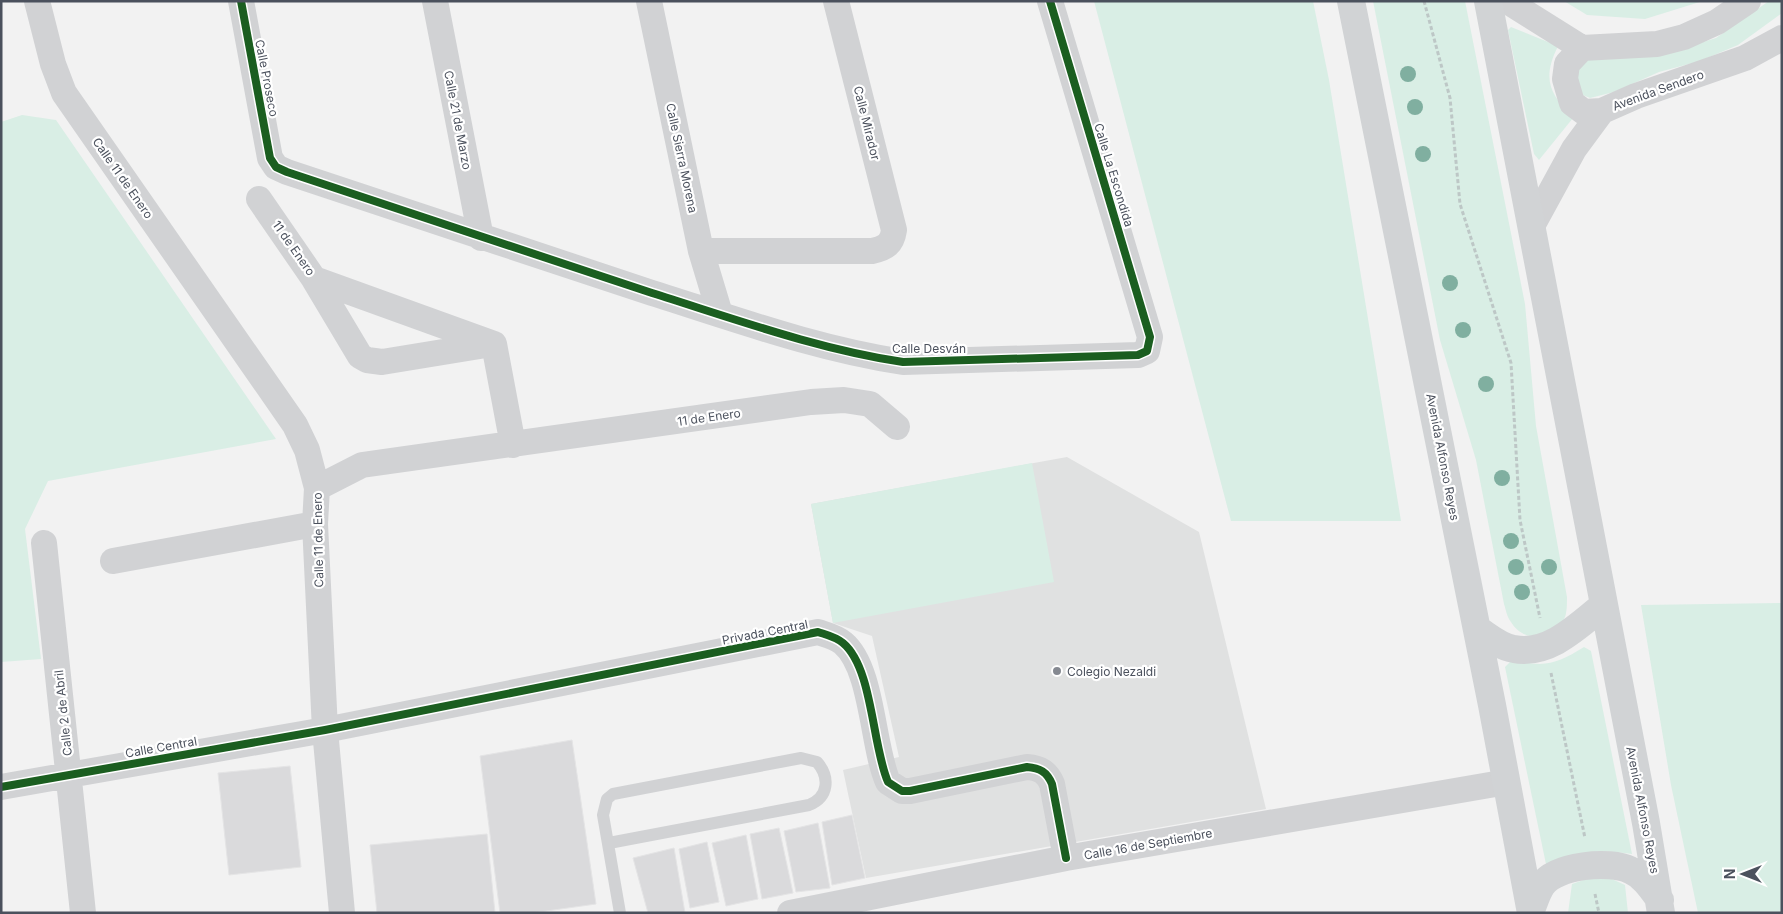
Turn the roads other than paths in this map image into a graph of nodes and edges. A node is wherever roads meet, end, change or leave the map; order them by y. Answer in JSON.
{"nodes":[{"id":1,"x":37,"y":1,"type":"edge"},
{"id":2,"x":241,"y":1,"type":"edge"},
{"id":3,"x":436,"y":1,"type":"edge"},
{"id":4,"x":649,"y":1,"type":"edge"},
{"id":5,"x":836,"y":1,"type":"edge"},
{"id":6,"x":1050,"y":1,"type":"edge"},
{"id":7,"x":1351,"y":1,"type":"edge"},
{"id":8,"x":1488,"y":1,"type":"edge"},
{"id":9,"x":1507,"y":1,"type":"edge"},
{"id":10,"x":1748,"y":1,"type":"edge"},
{"id":11,"x":1782,"y":38,"type":"edge"},
{"id":12,"x":1582,"y":48,"type":"junction"},
{"id":13,"x":1602,"y":111,"type":"junction"},
{"id":14,"x":270,"y":158,"type":"joint"},
{"id":15,"x":259,"y":199,"type":"dead end"},
{"id":16,"x":1532,"y":226,"type":"junction"},
{"id":17,"x":481,"y":238,"type":"junction"},
{"id":18,"x":701,"y":251,"type":"junction"},
{"id":19,"x":314,"y":279,"type":"junction"},
{"id":20,"x":720,"y":314,"type":"junction"},
{"id":21,"x":494,"y":344,"type":"junction"},
{"id":22,"x":1143,"y":353,"type":"joint"},
{"id":23,"x":897,"y":427,"type":"dead end"},
{"id":24,"x":513,"y":445,"type":"junction"},
{"id":25,"x":317,"y":488,"type":"junction"},
{"id":26,"x":315,"y":524,"type":"junction"},
{"id":27,"x":44,"y":543,"type":"dead end"},
{"id":28,"x":113,"y":561,"type":"dead end"},
{"id":29,"x":1604,"y":605,"type":"junction"},
{"id":30,"x":1477,"y":629,"type":"junction"},
{"id":31,"x":325,"y":730,"type":"junction"},
{"id":32,"x":69,"y":774,"type":"junction"},
{"id":33,"x":1507,"y":782,"type":"junction"},
{"id":34,"x":1,"y":787,"type":"edge"},
{"id":35,"x":609,"y":843,"type":"junction"},
{"id":36,"x":1066,"y":858,"type":"junction"},
{"id":37,"x":895,"y":903,"type":"edge"},
{"id":38,"x":1661,"y":906,"type":"edge"},
{"id":39,"x":1531,"y":912,"type":"edge"},
{"id":40,"x":83,"y":913,"type":"edge"},
{"id":41,"x":342,"y":913,"type":"edge"},
{"id":42,"x":620,"y":913,"type":"edge"},
{"id":43,"x":790,"y":913,"type":"edge"}],
"edges":[{"from":1,"to":25,"type":"street","name":"Calle 11 de Enero"},
{"from":2,"to":14,"type":"street","name":"Calle Proseco"},
{"from":3,"to":17,"type":"street","name":"Calle 21 de Marzo"},
{"from":4,"to":18,"type":"street","name":"Calle Sierra Morena"},
{"from":5,"to":18,"type":"street","name":"Calle Mirador"},
{"from":6,"to":22,"type":"street","name":"Calle La Escondida"},
{"from":7,"to":30,"type":"main road","name":"Avenida Alfonso Reyes"},
{"from":8,"to":16,"type":"main road","name":"Avenida Alfonso Reyes"},
{"from":9,"to":12,"type":"street"},
{"from":10,"to":12,"type":"street"},
{"from":11,"to":13,"type":"street","name":"Avenida Sendero"},
{"from":12,"to":13,"type":"street"},
{"from":13,"to":16,"type":"street","name":"Avenida Sendero"},
{"from":14,"to":17,"type":"street","name":"Calle Desván"},
{"from":15,"to":19,"type":"street","name":"11 de Enero"},
{"from":16,"to":29,"type":"main road","name":"Avenida Alfonso Reyes"},
{"from":17,"to":20,"type":"street","name":"Calle Desván"},
{"from":18,"to":20,"type":"street","name":"Calle Sierra Morena"},
{"from":19,"to":21,"type":"street","name":"11 de Enero"},
{"from":19,"to":21,"type":"street"},
{"from":20,"to":22,"type":"street","name":"Calle Desván"},
{"from":21,"to":24,"type":"street"},
{"from":23,"to":24,"type":"street","name":"11 de Enero"},
{"from":24,"to":25,"type":"street","name":"11 de Enero"},
{"from":25,"to":26,"type":"street","name":"Calle 11 de Enero"},
{"from":26,"to":28,"type":"street"},
{"from":26,"to":31,"type":"street","name":"Calle 11 de Enero"},
{"from":27,"to":32,"type":"street","name":"Calle 2 de Abril"},
{"from":29,"to":30,"type":"main road"},
{"from":29,"to":38,"type":"main road","name":"Avenida Alfonso Reyes"},
{"from":30,"to":33,"type":"main road","name":"Avenida Alfonso Reyes"},
{"from":31,"to":32,"type":"street","name":"Calle Central"},
{"from":31,"to":36,"type":"street","name":"Privada Central"},
{"from":31,"to":41,"type":"street","name":"Calle 11 de Enero"},
{"from":32,"to":34,"type":"street","name":"Calle Central"},
{"from":32,"to":40,"type":"street","name":"Calle 2 de Abril"},
{"from":33,"to":36,"type":"street","name":"Calle 16 de Septiembre"},
{"from":33,"to":39,"type":"main road","name":"Avenida Alfonso Reyes"},
{"from":35,"to":35,"type":"lane"},
{"from":35,"to":42,"type":"lane"},
{"from":36,"to":37,"type":"street","name":"Calle 16 de Septiembre"},
{"from":37,"to":43,"type":"street","name":"Calle 16 de Septiembre"},
{"from":38,"to":39,"type":"main road"}]}
